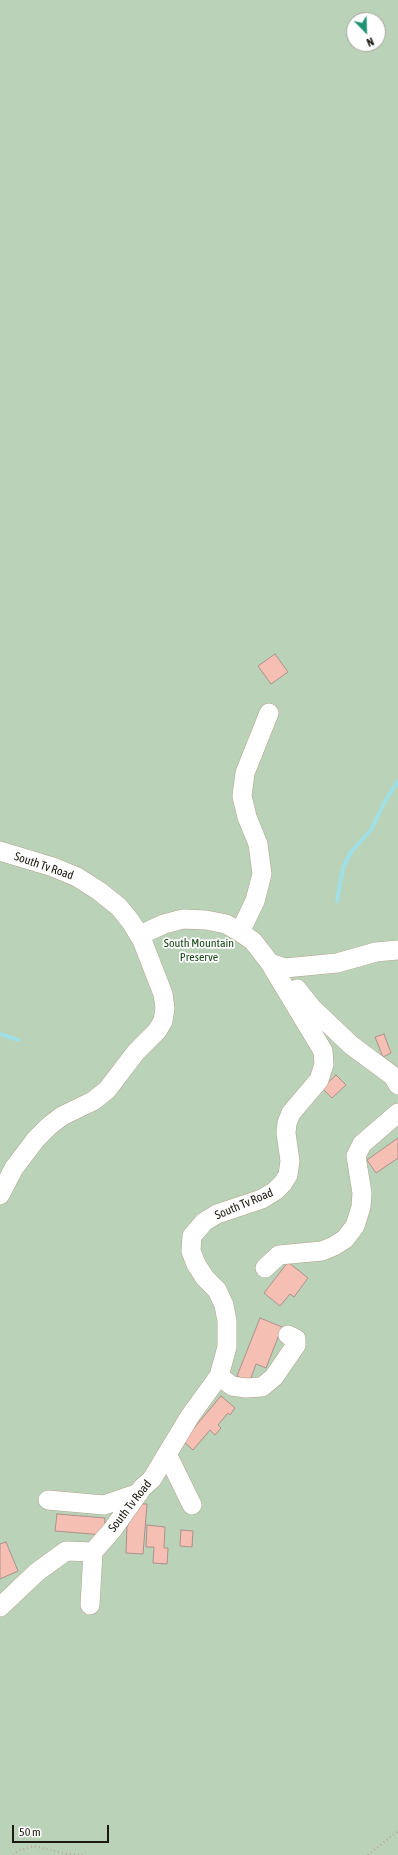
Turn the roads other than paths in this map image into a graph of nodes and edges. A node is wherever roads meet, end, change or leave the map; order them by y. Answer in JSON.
{"nodes":[{"id":1,"x":268,"y":713,"type":"dead end"},
{"id":2,"x":0,"y":851,"type":"edge"},
{"id":3,"x":240,"y":932,"type":"junction"},
{"id":4,"x":140,"y":935,"type":"junction"},
{"id":5,"x":398,"y":950,"type":"edge"},
{"id":6,"x":277,"y":965,"type":"junction"},
{"id":7,"x":398,"y":1085,"type":"edge"},
{"id":8,"x":398,"y":1113,"type":"edge"},
{"id":9,"x":0,"y":1195,"type":"edge"},
{"id":10,"x":265,"y":1268,"type":"dead end"},
{"id":11,"x":288,"y":1335,"type":"dead end"},
{"id":12,"x":219,"y":1376,"type":"junction"},
{"id":13,"x":167,"y":1454,"type":"junction"},
{"id":14,"x":139,"y":1493,"type":"junction"},
{"id":15,"x":48,"y":1500,"type":"dead end"},
{"id":16,"x":192,"y":1505,"type":"dead end"},
{"id":17,"x":93,"y":1552,"type":"junction"},
{"id":18,"x":90,"y":1605,"type":"dead end"},
{"id":19,"x":0,"y":1607,"type":"edge"}],
"edges":[{"from":1,"to":3,"type":"street"},
{"from":2,"to":4,"type":"street","name":"South Tv Road"},
{"from":3,"to":4,"type":"street"},
{"from":3,"to":6,"type":"street"},
{"from":4,"to":9,"type":"street","name":"South Tv Road"},
{"from":5,"to":6,"type":"street"},
{"from":6,"to":7,"type":"street"},
{"from":6,"to":12,"type":"street","name":"South Tv Road"},
{"from":8,"to":10,"type":"street"},
{"from":11,"to":12,"type":"street"},
{"from":12,"to":13,"type":"street","name":"South Tv Road"},
{"from":13,"to":14,"type":"street","name":"South Tv Road"},
{"from":13,"to":16,"type":"street"},
{"from":14,"to":15,"type":"street"},
{"from":14,"to":17,"type":"street","name":"South Tv Road"},
{"from":17,"to":18,"type":"street"},
{"from":17,"to":19,"type":"street"}]}
